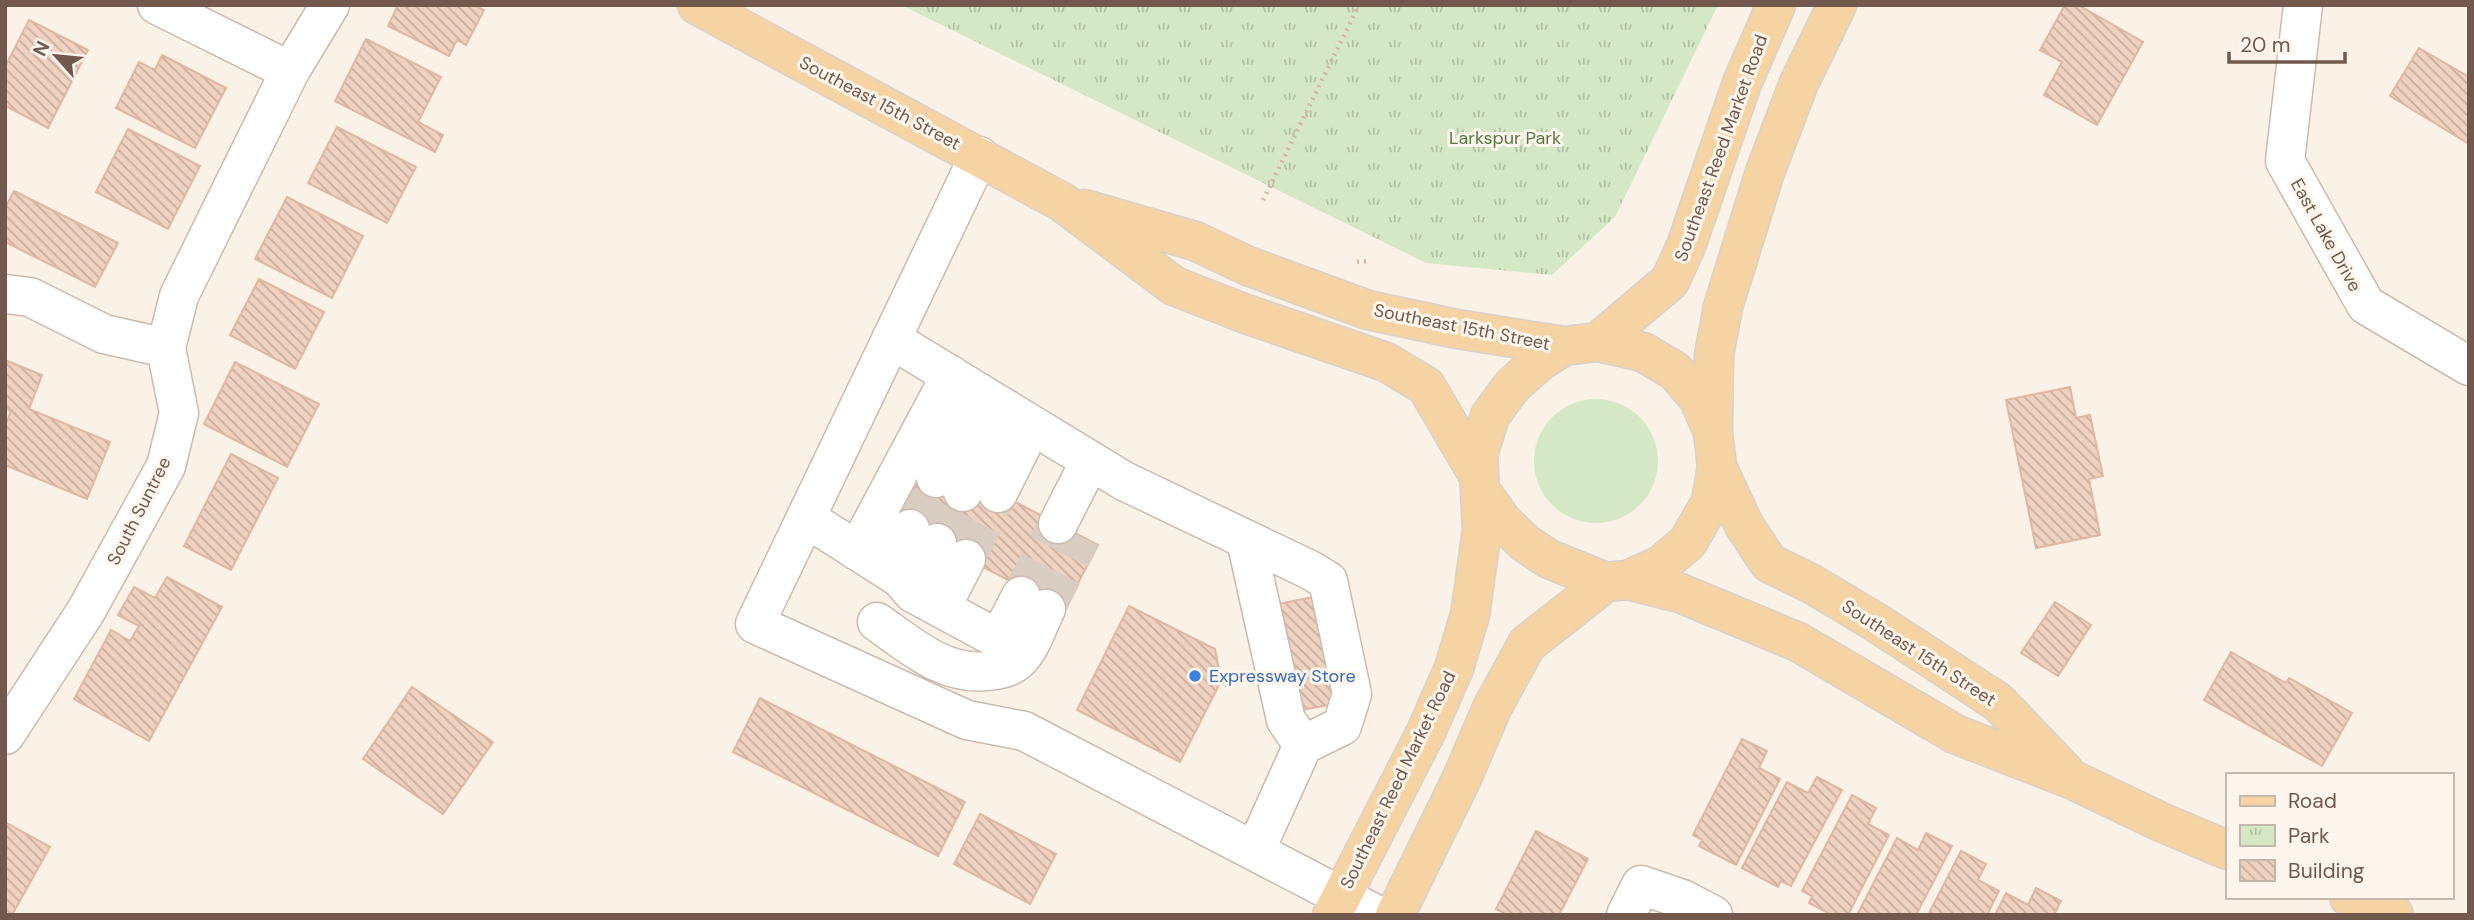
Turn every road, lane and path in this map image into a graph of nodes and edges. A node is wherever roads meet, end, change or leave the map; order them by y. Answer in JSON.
{"nodes":[{"id":1,"x":157,"y":5,"type":"edge"},
{"id":2,"x":330,"y":5,"type":"edge"},
{"id":3,"x":697,"y":5,"type":"edge"},
{"id":4,"x":1359,"y":5,"type":"edge"},
{"id":5,"x":1776,"y":5,"type":"edge"},
{"id":6,"x":1837,"y":5,"type":"edge"},
{"id":7,"x":2303,"y":5,"type":"edge"},
{"id":8,"x":290,"y":71,"type":"junction"},
{"id":9,"x":979,"y":156,"type":"junction"},
{"id":10,"x":1263,"y":200,"type":"dead end"},
{"id":11,"x":1062,"y":202,"type":"junction"},
{"id":12,"x":5,"y":294,"type":"edge"},
{"id":13,"x":891,"y":339,"type":"junction"},
{"id":14,"x":1581,"y":344,"type":"junction"},
{"id":15,"x":166,"y":348,"type":"junction"},
{"id":16,"x":2469,"y":366,"type":"edge"},
{"id":17,"x":992,"y":401,"type":"junction"},
{"id":18,"x":1715,"y":449,"type":"junction"},
{"id":19,"x":1102,"y":468,"type":"junction"},
{"id":20,"x":1479,"y":482,"type":"junction"},
{"id":21,"x":806,"y":518,"type":"junction"},
{"id":22,"x":1070,"y":531,"type":"tunnel mouth"},
{"id":23,"x":1246,"y":540,"type":"junction"},
{"id":24,"x":900,"y":580,"type":"junction"},
{"id":25,"x":1617,"y":581,"type":"junction"},
{"id":26,"x":1034,"y":602,"type":"tunnel mouth"},
{"id":27,"x":877,"y":622,"type":"junction"},
{"id":28,"x":1011,"y":646,"type":"junction"},
{"id":29,"x":853,"y":668,"type":"junction"},
{"id":30,"x":5,"y":735,"type":"edge"},
{"id":31,"x":1303,"y":745,"type":"junction"},
{"id":32,"x":2073,"y":780,"type":"junction"},
{"id":33,"x":2226,"y":849,"type":"edge"},
{"id":34,"x":1255,"y":851,"type":"junction"},
{"id":35,"x":2353,"y":899,"type":"edge"},
{"id":36,"x":1337,"y":906,"type":"edge"},
{"id":37,"x":1377,"y":915,"type":"edge"},
{"id":38,"x":1395,"y":915,"type":"edge"},
{"id":39,"x":1626,"y":915,"type":"edge"},
{"id":40,"x":1713,"y":915,"type":"edge"},
{"id":41,"x":2394,"y":915,"type":"edge"}],
"edges":[{"from":1,"to":8,"type":"street"},
{"from":2,"to":8,"type":"street","name":"South Suntree"},
{"from":3,"to":9,"type":"main road","name":"Southeast 15th Street"},
{"from":4,"to":10,"type":"path"},
{"from":5,"to":14,"type":"main road","name":"Southeast Reed Market Road"},
{"from":6,"to":18,"type":"main road"},
{"from":7,"to":16,"type":"street","name":"East Lake Drive"},
{"from":8,"to":15,"type":"street","name":"South Suntree"},
{"from":9,"to":11,"type":"main road","name":"Southeast 15th Street"},
{"from":9,"to":13,"type":"street"},
{"from":11,"to":14,"type":"main road","name":"Southeast 15th Street"},
{"from":11,"to":20,"type":"main road","name":"Southeast 15th Street"},
{"from":12,"to":15,"type":"street"},
{"from":13,"to":17,"type":"street"},
{"from":13,"to":21,"type":"street"},
{"from":14,"to":18,"type":"main road","name":"Southeast 15th Street"},
{"from":14,"to":20,"type":"main road","name":"Southeast Reed Market Road"},
{"from":15,"to":30,"type":"street","name":"South Suntree"},
{"from":17,"to":17,"type":"street"},
{"from":17,"to":19,"type":"street"},
{"from":17,"to":24,"type":"street"},
{"from":18,"to":25,"type":"main road"},
{"from":18,"to":32,"type":"main road","name":"Southeast 15th Street"},
{"from":19,"to":22,"type":"street"},
{"from":19,"to":23,"type":"street"},
{"from":20,"to":25,"type":"main road","name":"Southeast 15th Street"},
{"from":20,"to":36,"type":"main road","name":"Southeast Reed Market Road"},
{"from":21,"to":24,"type":"street"},
{"from":21,"to":29,"type":"street"},
{"from":23,"to":31,"type":"street"},
{"from":23,"to":31,"type":"street"},
{"from":24,"to":24,"type":"street"},
{"from":24,"to":27,"type":"street"},
{"from":24,"to":28,"type":"street"},
{"from":25,"to":32,"type":"main road","name":"Southeast 15th Street"},
{"from":25,"to":38,"type":"main road"},
{"from":26,"to":28,"type":"street"},
{"from":27,"to":28,"type":"street"},
{"from":27,"to":29,"type":"street"},
{"from":29,"to":34,"type":"street"},
{"from":31,"to":34,"type":"street"},
{"from":32,"to":33,"type":"main road","name":"Southeast 15th Street"},
{"from":34,"to":36,"type":"street"},
{"from":35,"to":41,"type":"main road"},
{"from":36,"to":37,"type":"street"},
{"from":39,"to":40,"type":"street"}]}
